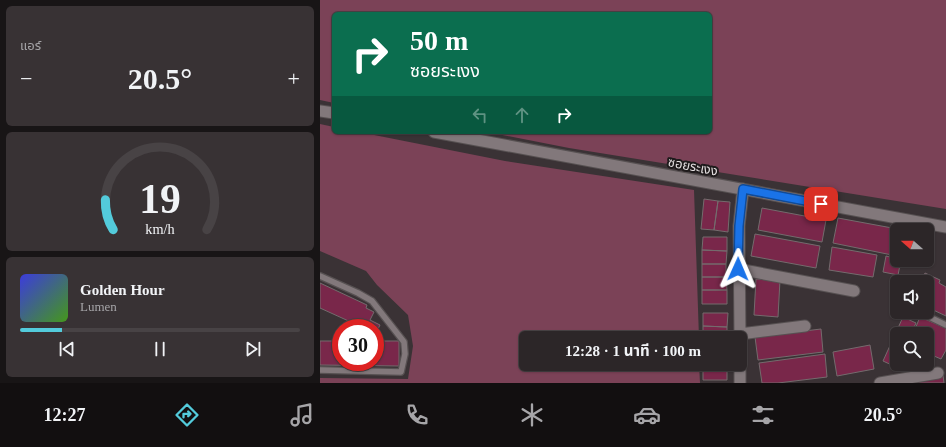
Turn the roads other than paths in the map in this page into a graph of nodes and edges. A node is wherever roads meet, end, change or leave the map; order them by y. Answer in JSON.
{"nodes":[{"id":1,"x":320,"y":111,"type":"edge"},
{"id":2,"x":332,"y":113,"type":"edge"},
{"id":3,"x":445,"y":134,"type":"edge"},
{"id":4,"x":743,"y":189,"type":"junction"},
{"id":5,"x":946,"y":227,"type":"edge"},
{"id":6,"x":738,"y":269,"type":"junction"},
{"id":7,"x":320,"y":276,"type":"edge"},
{"id":8,"x":854,"y":291,"type":"dead end"},
{"id":9,"x":934,"y":319,"type":"edge"},
{"id":10,"x":946,"y":325,"type":"edge"},
{"id":11,"x":805,"y":326,"type":"dead end"},
{"id":12,"x":740,"y":331,"type":"edge"},
{"id":13,"x":747,"y":335,"type":"edge"},
{"id":14,"x":320,"y":370,"type":"edge"},
{"id":15,"x":740,"y":371,"type":"edge"},
{"id":16,"x":938,"y":374,"type":"dead end"},
{"id":17,"x":740,"y":383,"type":"edge"},
{"id":18,"x":880,"y":383,"type":"edge"}],
"edges":[{"from":1,"to":2,"type":"street"},
{"from":3,"to":4,"type":"street","name":"ซอยระเงง"},
{"from":4,"to":5,"type":"street","name":"ซอยระเงง"},
{"from":4,"to":6,"type":"street"},
{"from":6,"to":8,"type":"street"},
{"from":6,"to":12,"type":"street"},
{"from":7,"to":14,"type":"lane"},
{"from":9,"to":10,"type":"lane"},
{"from":11,"to":13,"type":"street"},
{"from":15,"to":17,"type":"street"},
{"from":16,"to":18,"type":"street"}]}
